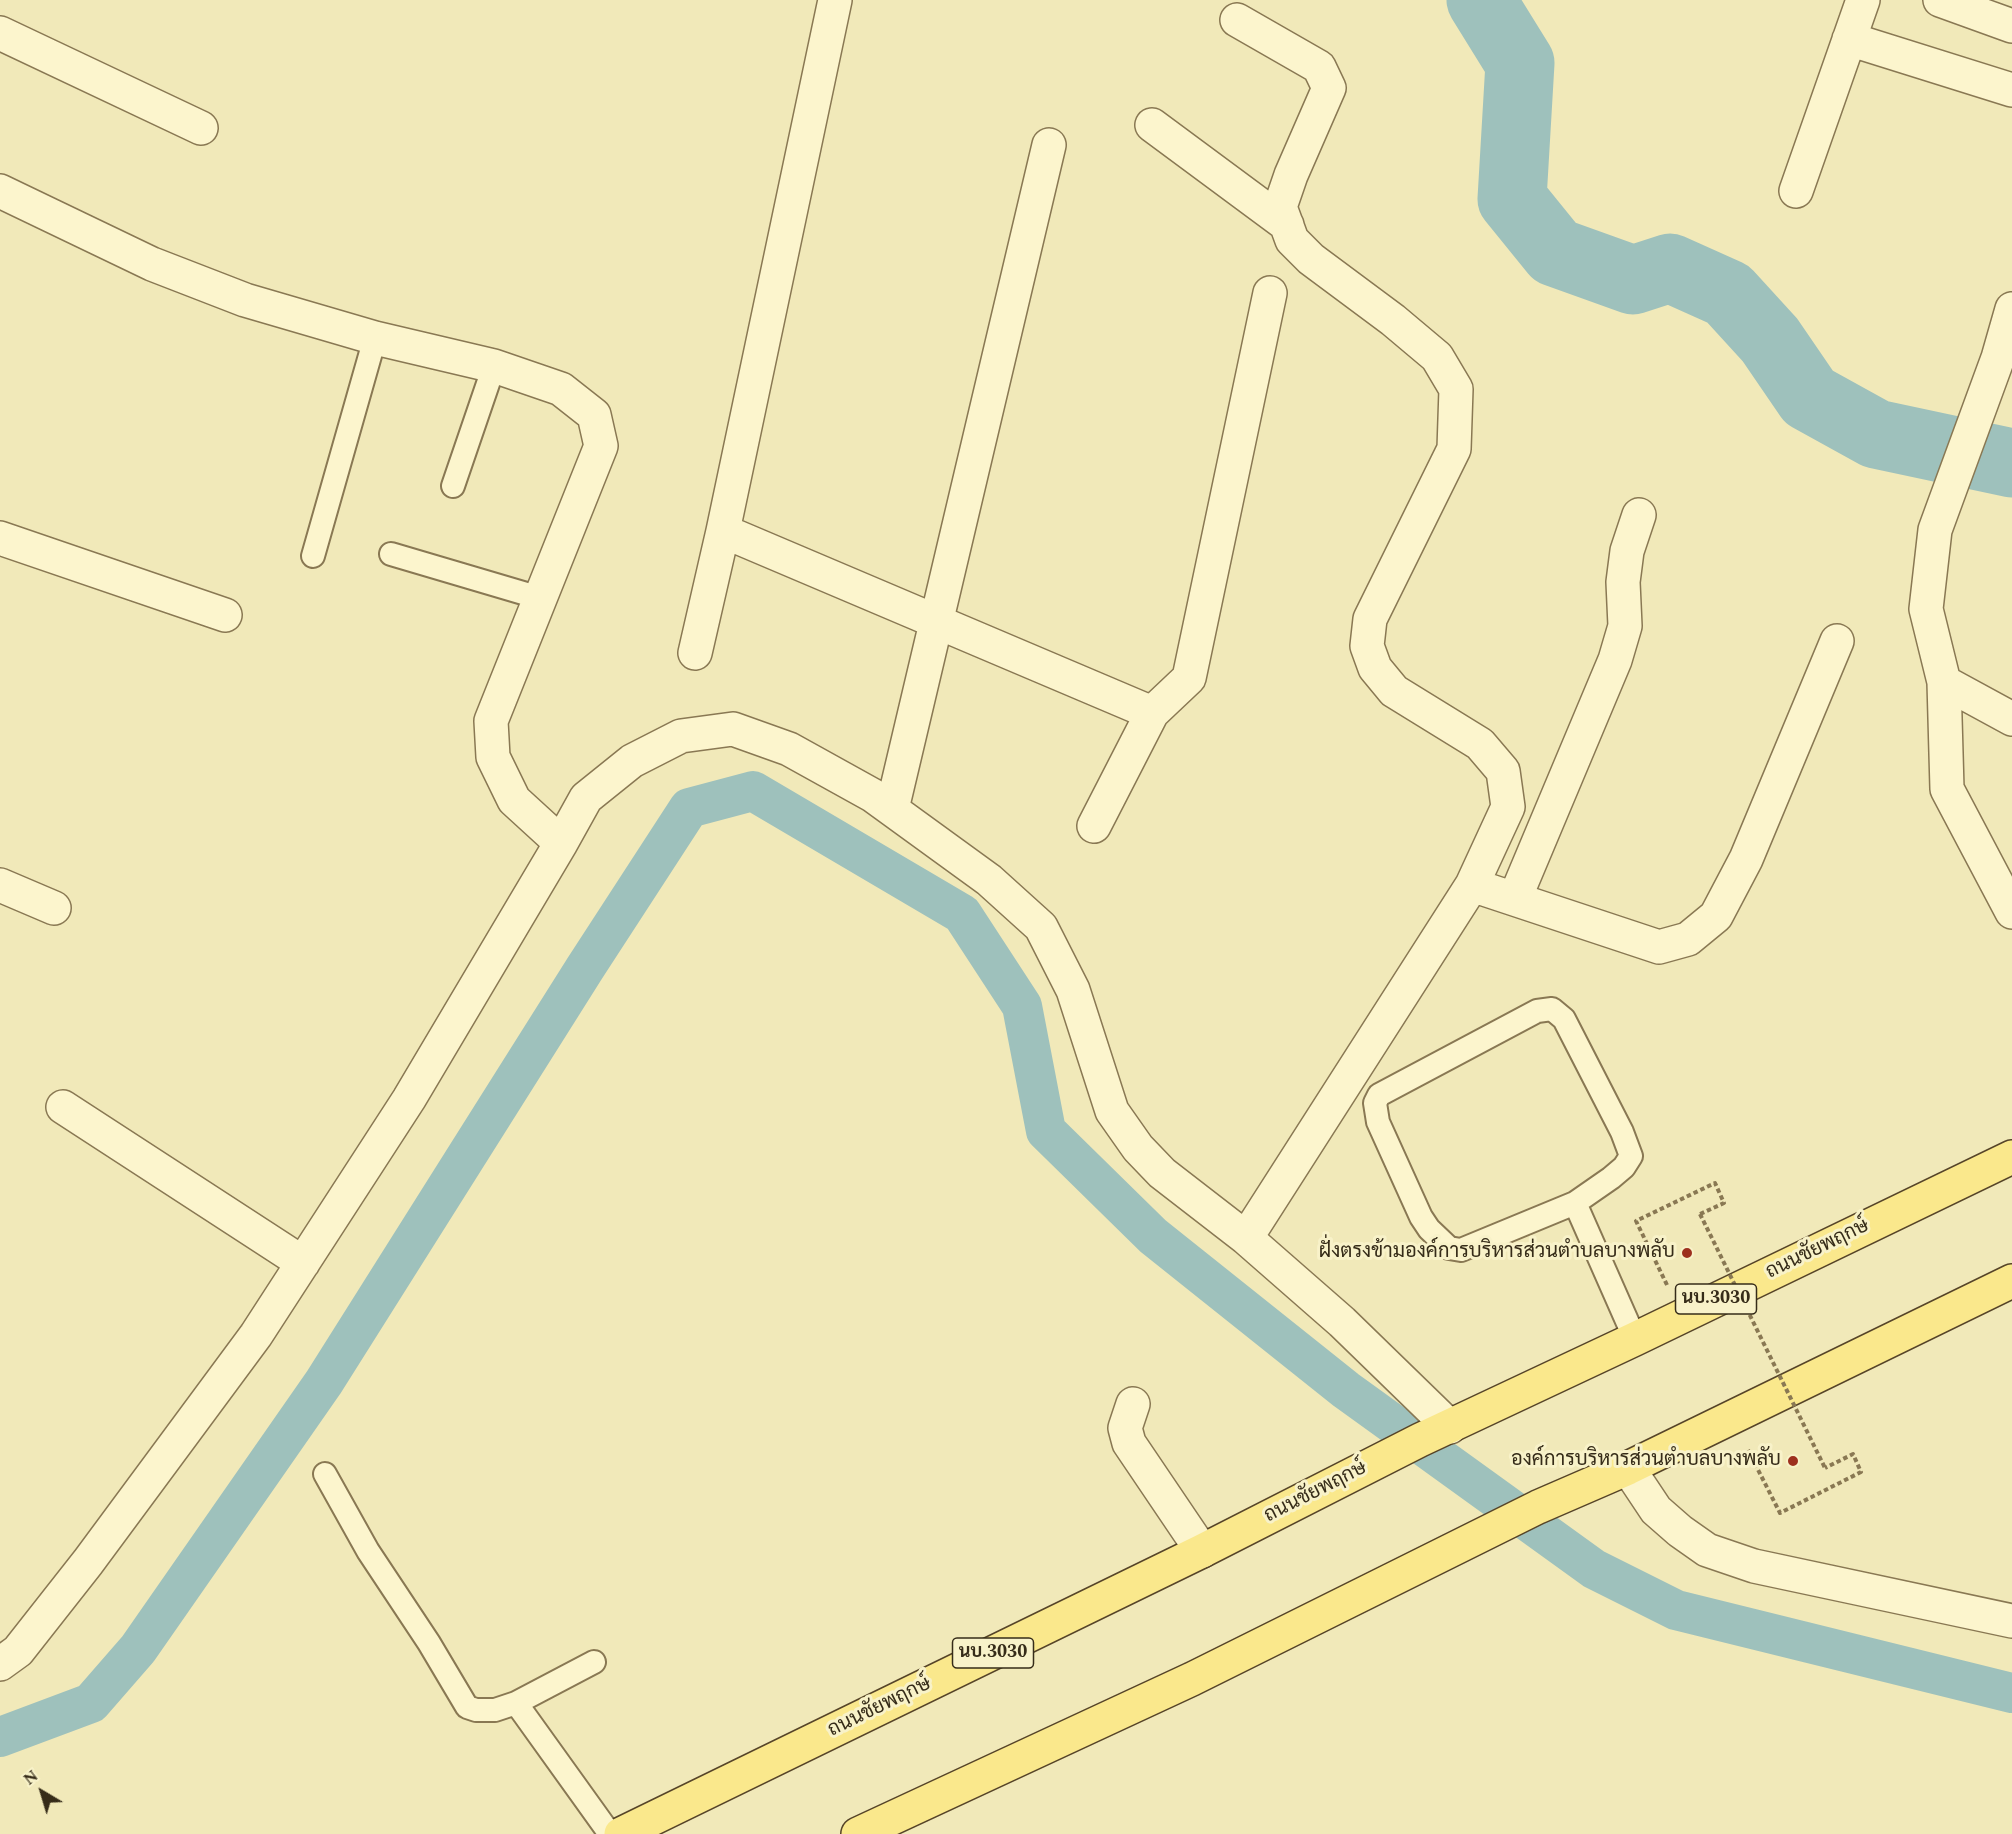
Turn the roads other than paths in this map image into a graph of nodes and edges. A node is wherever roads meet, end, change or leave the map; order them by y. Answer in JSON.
{"nodes":[{"id":1,"x":835,"y":0,"type":"edge"},
{"id":2,"x":1863,"y":0,"type":"edge"},
{"id":3,"x":1940,"y":0,"type":"edge"},
{"id":4,"x":1237,"y":20,"type":"dead end"},
{"id":5,"x":2012,"y":26,"type":"edge"},
{"id":6,"x":0,"y":33,"type":"edge"},
{"id":7,"x":1849,"y":39,"type":"junction"},
{"id":8,"x":2012,"y":90,"type":"edge"},
{"id":9,"x":1152,"y":125,"type":"dead end"},
{"id":10,"x":201,"y":128,"type":"dead end"},
{"id":11,"x":1049,"y":146,"type":"dead end"},
{"id":12,"x":0,"y":191,"type":"edge"},
{"id":13,"x":1796,"y":191,"type":"dead end"},
{"id":14,"x":1287,"y":225,"type":"junction"},
{"id":15,"x":1270,"y":293,"type":"dead end"},
{"id":16,"x":2012,"y":309,"type":"edge"},
{"id":17,"x":375,"y":338,"type":"junction"},
{"id":18,"x":494,"y":366,"type":"junction"},
{"id":19,"x":453,"y":486,"type":"dead end"},
{"id":20,"x":1639,"y":515,"type":"dead end"},
{"id":21,"x":723,"y":531,"type":"junction"},
{"id":22,"x":0,"y":538,"type":"edge"},
{"id":23,"x":392,"y":554,"type":"dead end"},
{"id":24,"x":313,"y":556,"type":"dead end"},
{"id":25,"x":540,"y":598,"type":"junction"},
{"id":26,"x":225,"y":615,"type":"dead end"},
{"id":27,"x":936,"y":622,"type":"junction"},
{"id":28,"x":1837,"y":641,"type":"dead end"},
{"id":29,"x":695,"y":653,"type":"dead end"},
{"id":30,"x":1944,"y":682,"type":"junction"},
{"id":31,"x":1152,"y":713,"type":"junction"},
{"id":32,"x":2012,"y":719,"type":"edge"},
{"id":33,"x":892,"y":809,"type":"junction"},
{"id":34,"x":1094,"y":826,"type":"dead end"},
{"id":35,"x":561,"y":843,"type":"junction"},
{"id":36,"x":0,"y":885,"type":"edge"},
{"id":37,"x":1472,"y":885,"type":"junction"},
{"id":38,"x":1515,"y":898,"type":"junction"},
{"id":39,"x":54,"y":908,"type":"dead end"},
{"id":40,"x":2012,"y":912,"type":"edge"},
{"id":41,"x":63,"y":1107,"type":"dead end"},
{"id":42,"x":2012,"y":1157,"type":"edge"},
{"id":43,"x":1575,"y":1203,"type":"junction"},
{"id":44,"x":1246,"y":1238,"type":"junction"},
{"id":45,"x":303,"y":1263,"type":"junction"},
{"id":46,"x":2012,"y":1281,"type":"edge"},
{"id":47,"x":1635,"y":1339,"type":"junction"},
{"id":48,"x":1132,"y":1404,"type":"dead end"},
{"id":49,"x":1450,"y":1427,"type":"junction"},
{"id":50,"x":1628,"y":1468,"type":"junction"},
{"id":51,"x":326,"y":1474,"type":"dead end"},
{"id":52,"x":1202,"y":1551,"type":"junction"},
{"id":53,"x":2012,"y":1621,"type":"edge"},
{"id":54,"x":594,"y":1662,"type":"dead end"},
{"id":55,"x":0,"y":1664,"type":"edge"},
{"id":56,"x":516,"y":1703,"type":"junction"},
{"id":57,"x":894,"y":1826,"type":"edge"},
{"id":58,"x":610,"y":1834,"type":"edge"},
{"id":59,"x":621,"y":1834,"type":"edge"},
{"id":60,"x":858,"y":1834,"type":"edge"}],
"edges":[{"from":1,"to":21,"type":"street"},
{"from":2,"to":7,"type":"street"},
{"from":3,"to":5,"type":"street"},
{"from":4,"to":14,"type":"street"},
{"from":6,"to":10,"type":"street"},
{"from":7,"to":8,"type":"street"},
{"from":7,"to":13,"type":"street"},
{"from":9,"to":14,"type":"street"},
{"from":11,"to":27,"type":"street"},
{"from":12,"to":17,"type":"street"},
{"from":14,"to":37,"type":"street"},
{"from":15,"to":31,"type":"street"},
{"from":16,"to":30,"type":"street"},
{"from":17,"to":18,"type":"street"},
{"from":17,"to":24,"type":"lane"},
{"from":18,"to":19,"type":"lane"},
{"from":18,"to":25,"type":"street"},
{"from":20,"to":38,"type":"street"},
{"from":21,"to":27,"type":"street"},
{"from":21,"to":29,"type":"street"},
{"from":22,"to":26,"type":"street"},
{"from":23,"to":25,"type":"lane"},
{"from":25,"to":35,"type":"street"},
{"from":27,"to":31,"type":"street"},
{"from":27,"to":33,"type":"street"},
{"from":28,"to":38,"type":"street"},
{"from":30,"to":32,"type":"street"},
{"from":30,"to":40,"type":"street"},
{"from":31,"to":34,"type":"street"},
{"from":33,"to":35,"type":"street"},
{"from":33,"to":44,"type":"street"},
{"from":35,"to":45,"type":"street"},
{"from":36,"to":39,"type":"street"},
{"from":37,"to":38,"type":"street"},
{"from":37,"to":44,"type":"street"},
{"from":41,"to":45,"type":"street"},
{"from":42,"to":47,"type":"main road","name":"ถนนชัยพฤกษ์","number":"นบ.3030"},
{"from":43,"to":43,"type":"lane"},
{"from":43,"to":47,"type":"lane"},
{"from":44,"to":49,"type":"street"},
{"from":45,"to":55,"type":"street"},
{"from":46,"to":50,"type":"main road"},
{"from":47,"to":49,"type":"main road","name":"ถนนชัยพฤกษ์","number":"นบ.3030"},
{"from":48,"to":52,"type":"street"},
{"from":49,"to":52,"type":"main road","name":"ถนนชัยพฤกษ์","number":"นบ.3030"},
{"from":50,"to":53,"type":"street"},
{"from":50,"to":57,"type":"main road"},
{"from":51,"to":56,"type":"lane"},
{"from":52,"to":59,"type":"main road","name":"ถนนชัยพฤกษ์","number":"นบ.3030"},
{"from":54,"to":56,"type":"lane"},
{"from":56,"to":58,"type":"lane"},
{"from":57,"to":60,"type":"main road"}]}
